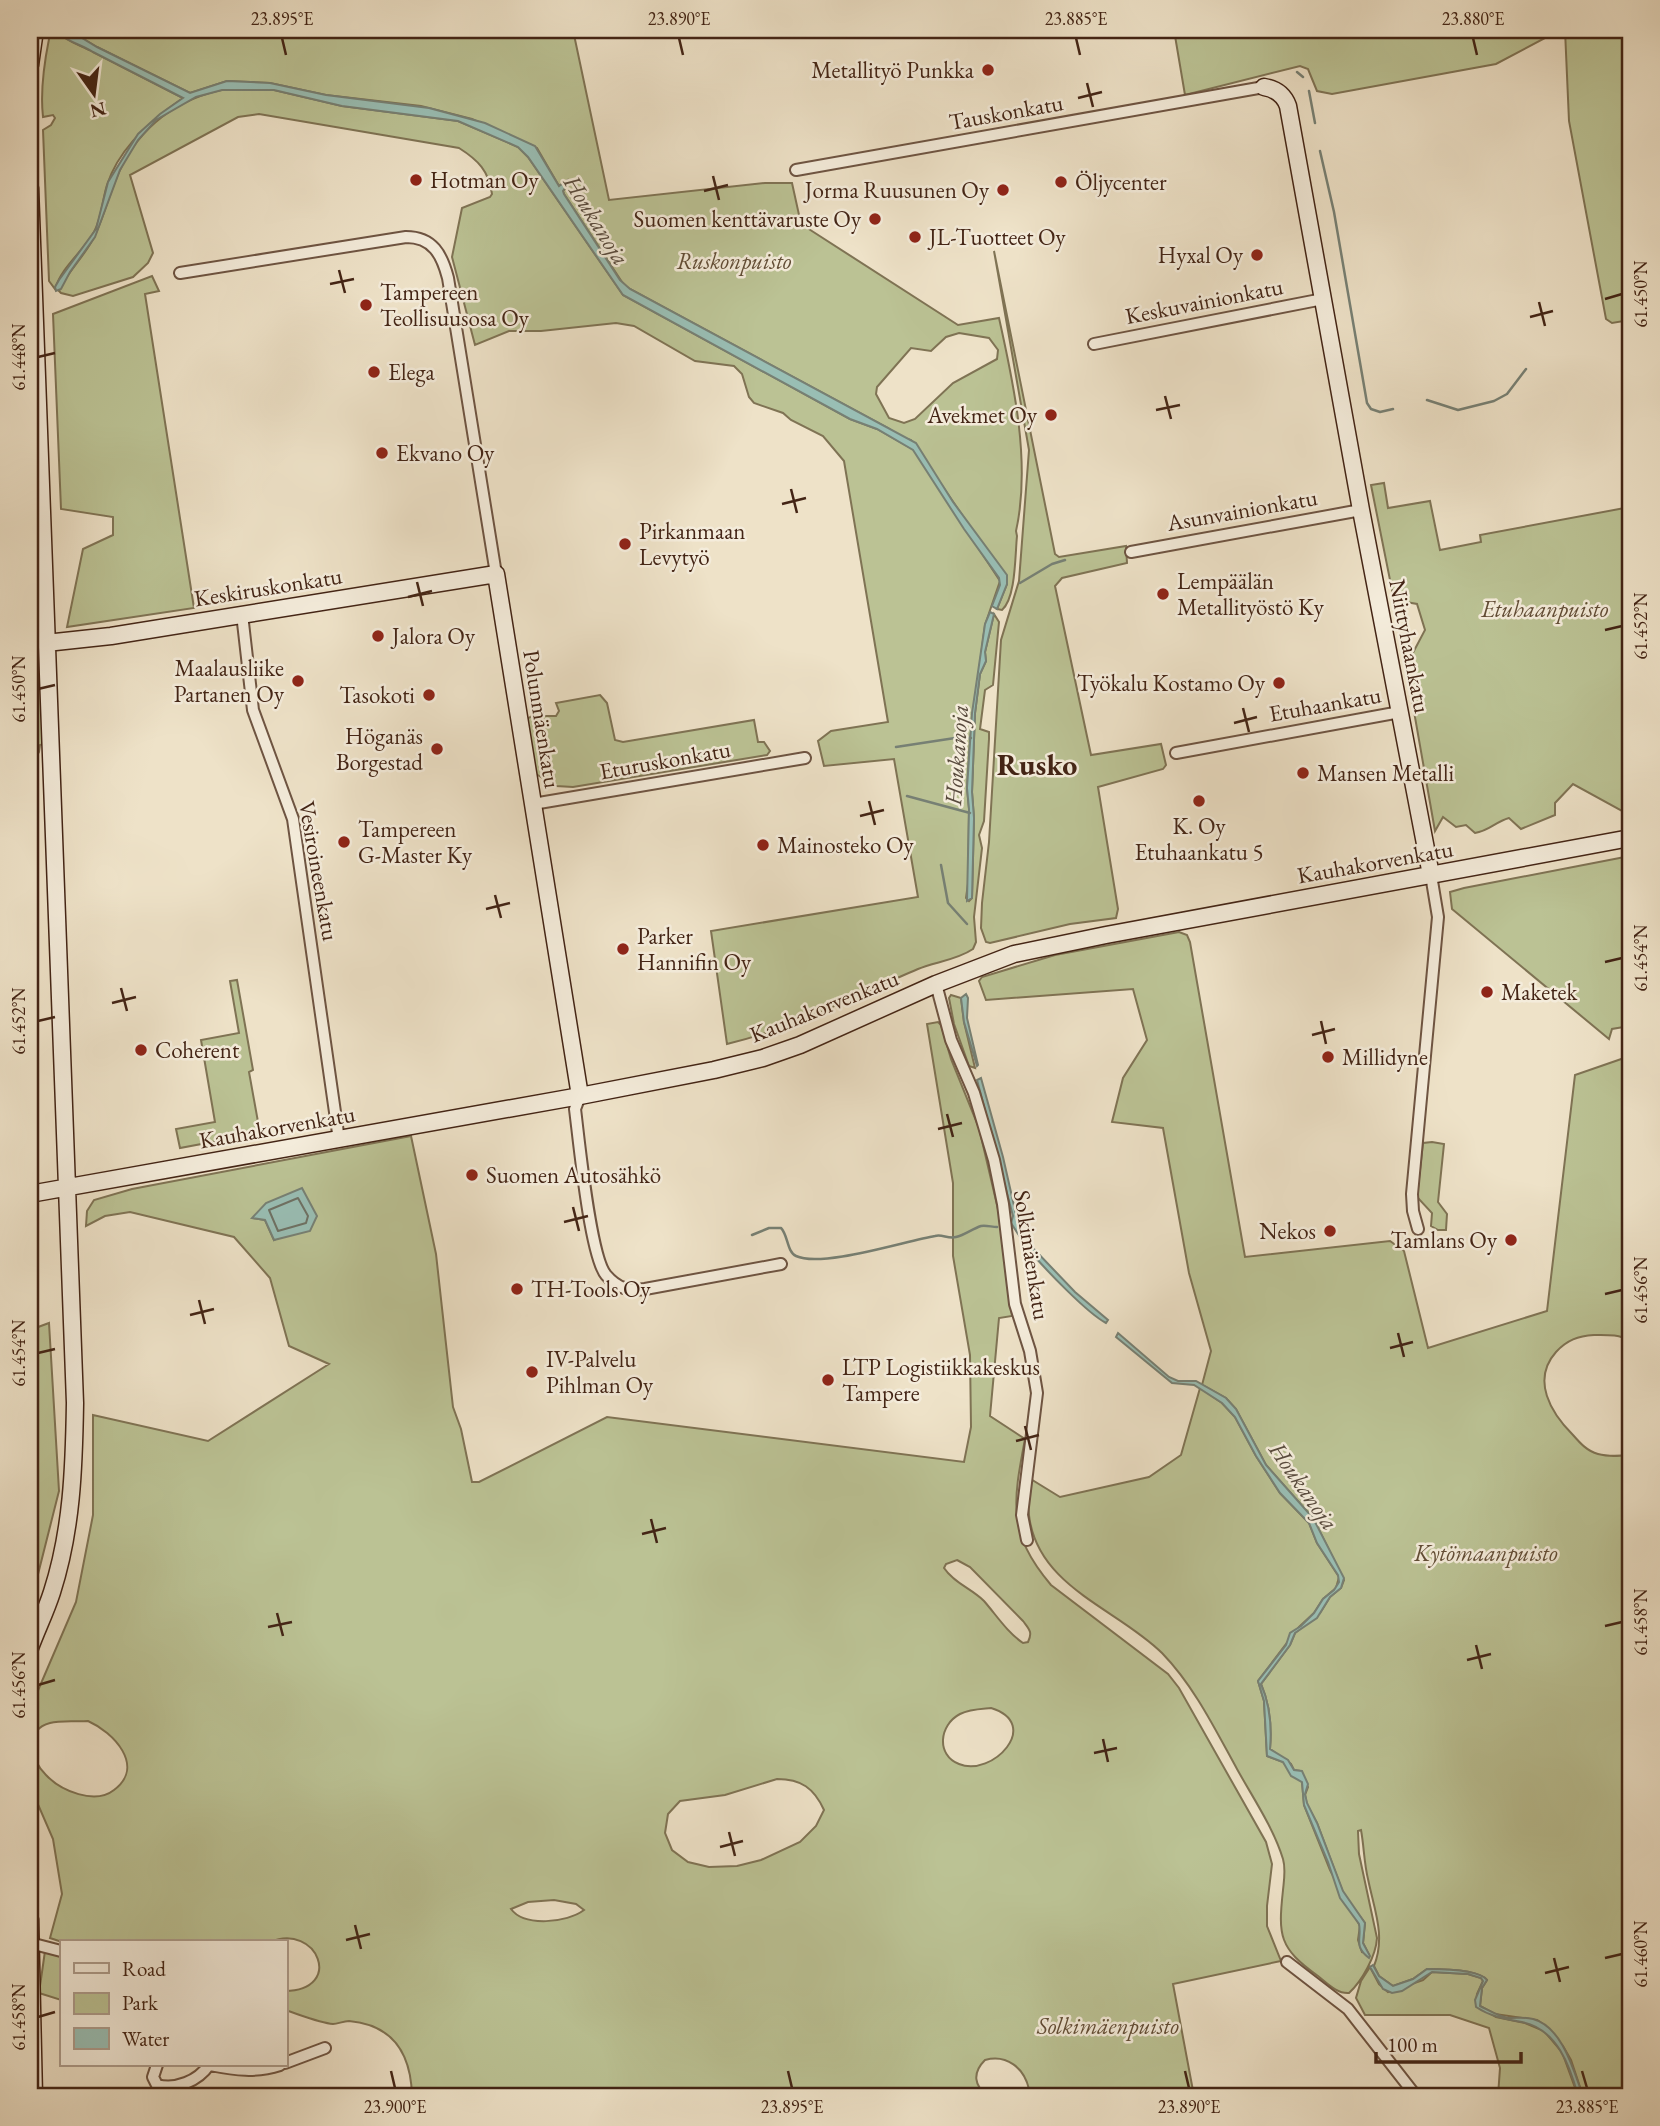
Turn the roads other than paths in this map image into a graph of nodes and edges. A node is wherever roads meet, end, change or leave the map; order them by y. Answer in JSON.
{"nodes":[{"id":1,"x":35,"y":30,"type":"edge"},
{"id":2,"x":30,"y":65,"type":"edge"},
{"id":3,"x":1264,"y":87,"type":"joint"},
{"id":4,"x":796,"y":170,"type":"dead end"},
{"id":5,"x":30,"y":188,"type":"edge"},
{"id":6,"x":180,"y":273,"type":"dead end"},
{"id":7,"x":1323,"y":299,"type":"junction"},
{"id":8,"x":1094,"y":344,"type":"dead end"},
{"id":9,"x":1361,"y":510,"type":"junction"},
{"id":10,"x":1130,"y":552,"type":"dead end"},
{"id":11,"x":496,"y":574,"type":"junction"},
{"id":12,"x":243,"y":614,"type":"junction"},
{"id":13,"x":46,"y":643,"type":"junction"},
{"id":14,"x":1400,"y":712,"type":"junction"},
{"id":15,"x":1176,"y":753,"type":"dead end"},
{"id":16,"x":805,"y":758,"type":"dead end"},
{"id":17,"x":533,"y":804,"type":"junction"},
{"id":18,"x":1630,"y":838,"type":"edge"},
{"id":19,"x":1431,"y":875,"type":"junction"},
{"id":20,"x":936,"y":984,"type":"junction"},
{"id":21,"x":580,"y":1096,"type":"junction"},
{"id":22,"x":339,"y":1140,"type":"junction"},
{"id":23,"x":66,"y":1186,"type":"junction"},
{"id":24,"x":30,"y":1194,"type":"edge"},
{"id":25,"x":1418,"y":1229,"type":"dead end"},
{"id":26,"x":781,"y":1264,"type":"dead end"},
{"id":27,"x":1027,"y":1540,"type":"dead end"},
{"id":28,"x":30,"y":1648,"type":"edge"},
{"id":29,"x":30,"y":1919,"type":"edge"},
{"id":30,"x":30,"y":1943,"type":"edge"},
{"id":31,"x":60,"y":1951,"type":"edge"},
{"id":32,"x":1287,"y":1962,"type":"dead end"},
{"id":33,"x":326,"y":2048,"type":"dead end"},
{"id":34,"x":287,"y":2063,"type":"edge"},
{"id":35,"x":157,"y":2066,"type":"edge"},
{"id":36,"x":208,"y":2066,"type":"edge"},
{"id":37,"x":214,"y":2066,"type":"edge"},
{"id":38,"x":277,"y":2066,"type":"edge"},
{"id":39,"x":34,"y":2096,"type":"edge"},
{"id":40,"x":1416,"y":2096,"type":"edge"}],
"edges":[{"from":1,"to":2,"type":"street"},
{"from":3,"to":4,"type":"street","name":"Tauskonkatu"},
{"from":3,"to":7,"type":"street","name":"Niittyhaankatu"},
{"from":5,"to":13,"type":"street"},
{"from":6,"to":11,"type":"street","name":"Polunmäenkatu"},
{"from":7,"to":8,"type":"street","name":"Keskuvainionkatu"},
{"from":7,"to":9,"type":"street","name":"Niittyhaankatu"},
{"from":9,"to":10,"type":"street","name":"Asunvainionkatu"},
{"from":9,"to":14,"type":"street","name":"Niittyhaankatu"},
{"from":11,"to":12,"type":"street","name":"Keskiruskonkatu"},
{"from":11,"to":17,"type":"street","name":"Polunmäenkatu"},
{"from":12,"to":13,"type":"street","name":"Keskiruskonkatu"},
{"from":12,"to":22,"type":"street","name":"Vesiroineenkatu"},
{"from":13,"to":23,"type":"street"},
{"from":14,"to":15,"type":"street","name":"Etuhaankatu"},
{"from":14,"to":19,"type":"street","name":"Niittyhaankatu"},
{"from":16,"to":17,"type":"street","name":"Eturuskonkatu"},
{"from":17,"to":21,"type":"street","name":"Polunmäenkatu"},
{"from":18,"to":19,"type":"street","name":"Kauhakorvenkatu"},
{"from":19,"to":20,"type":"street","name":"Kauhakorvenkatu"},
{"from":19,"to":25,"type":"street","name":"Niittyhaankatu"},
{"from":20,"to":21,"type":"street","name":"Kauhakorvenkatu"},
{"from":20,"to":27,"type":"street","name":"Solkimäenkatu"},
{"from":21,"to":22,"type":"street","name":"Kauhakorvenkatu"},
{"from":21,"to":26,"type":"street","name":"Polunmäenkatu"},
{"from":22,"to":23,"type":"street","name":"Kauhakorvenkatu"},
{"from":23,"to":24,"type":"street","name":"Kauhakorvenkatu"},
{"from":23,"to":28,"type":"street"},
{"from":29,"to":30,"type":"street"},
{"from":30,"to":31,"type":"street"},
{"from":30,"to":39,"type":"street"},
{"from":32,"to":40,"type":"street"},
{"from":33,"to":34,"type":"street"},
{"from":35,"to":36,"type":"street"},
{"from":37,"to":38,"type":"street"}]}
